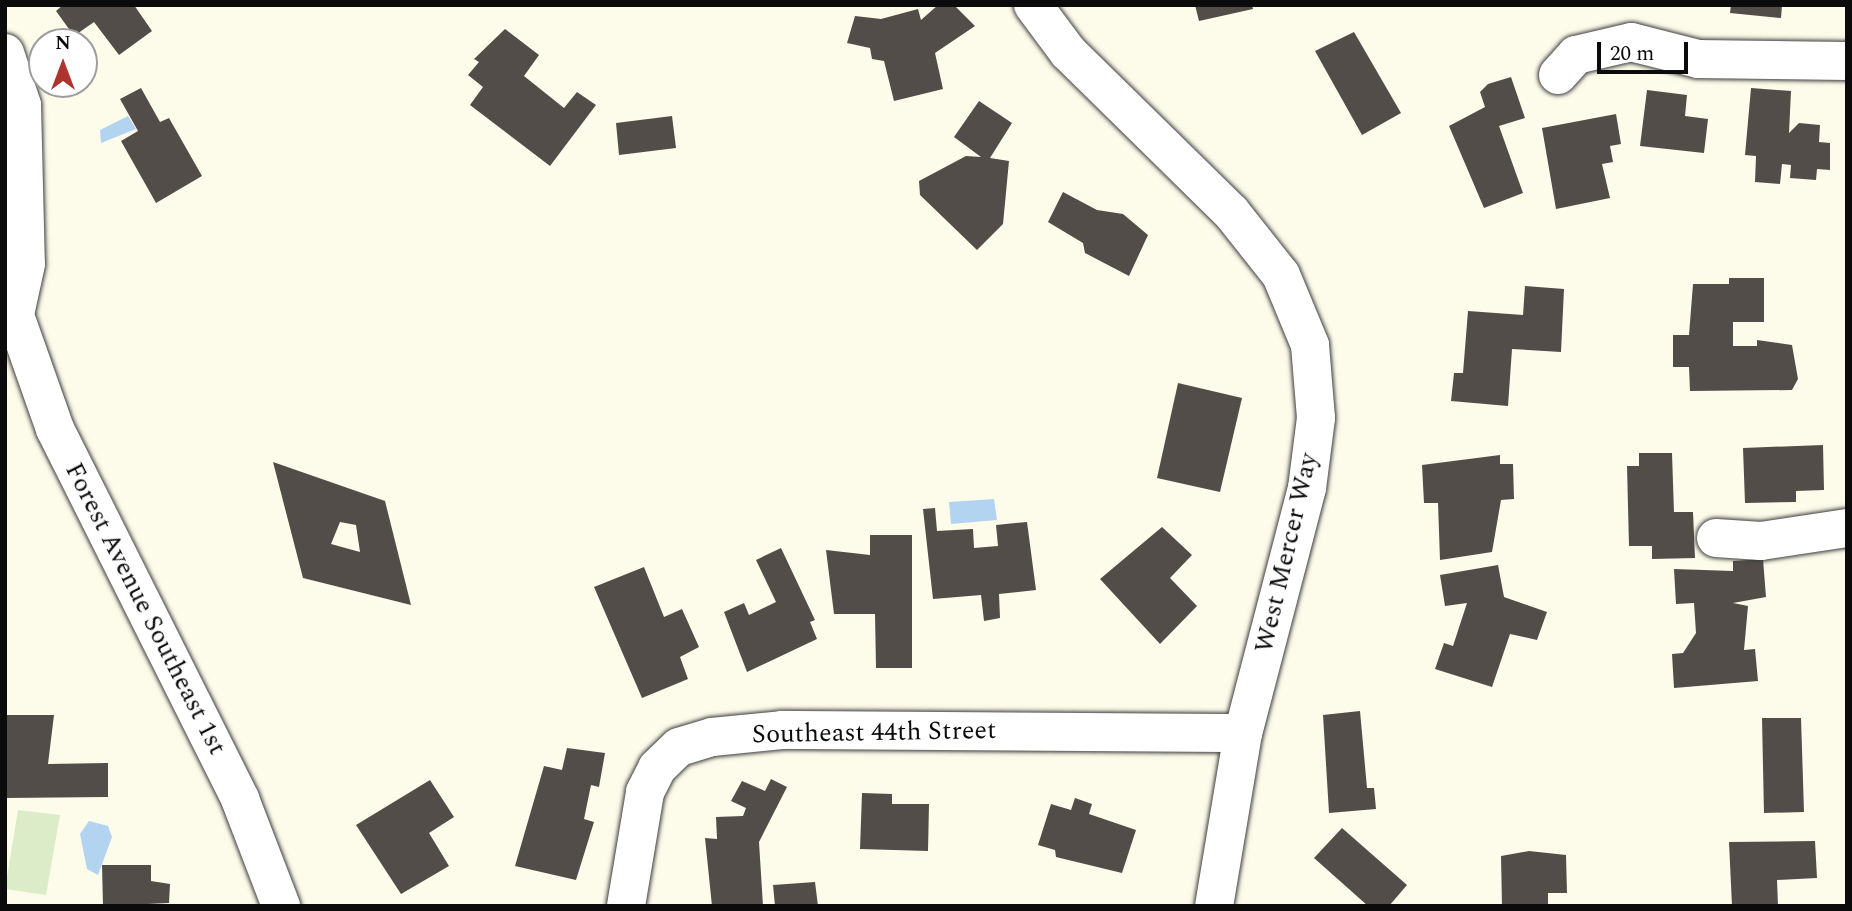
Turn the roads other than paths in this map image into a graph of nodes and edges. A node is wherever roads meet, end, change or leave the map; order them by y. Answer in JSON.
{"nodes":[{"id":1,"x":1033,"y":5,"type":"edge"},
{"id":2,"x":5,"y":53,"type":"edge"},
{"id":3,"x":1847,"y":61,"type":"edge"},
{"id":4,"x":1558,"y":75,"type":"dead end"},
{"id":5,"x":11,"y":298,"type":"edge"},
{"id":6,"x":1847,"y":528,"type":"edge"},
{"id":7,"x":1716,"y":538,"type":"dead end"},
{"id":8,"x":1243,"y":733,"type":"junction"},
{"id":9,"x":1214,"y":904,"type":"edge"},
{"id":10,"x":281,"y":906,"type":"edge"},
{"id":11,"x":626,"y":906,"type":"edge"}],
"edges":[{"from":1,"to":8,"type":"street","name":"West Mercer Way"},
{"from":2,"to":5,"type":"street"},
{"from":3,"to":4,"type":"street"},
{"from":5,"to":10,"type":"street","name":"Forest Avenue Southeast 1st"},
{"from":6,"to":7,"type":"street"},
{"from":8,"to":9,"type":"street","name":"West Mercer Way"},
{"from":8,"to":11,"type":"street","name":"Southeast 44th Street"}]}
